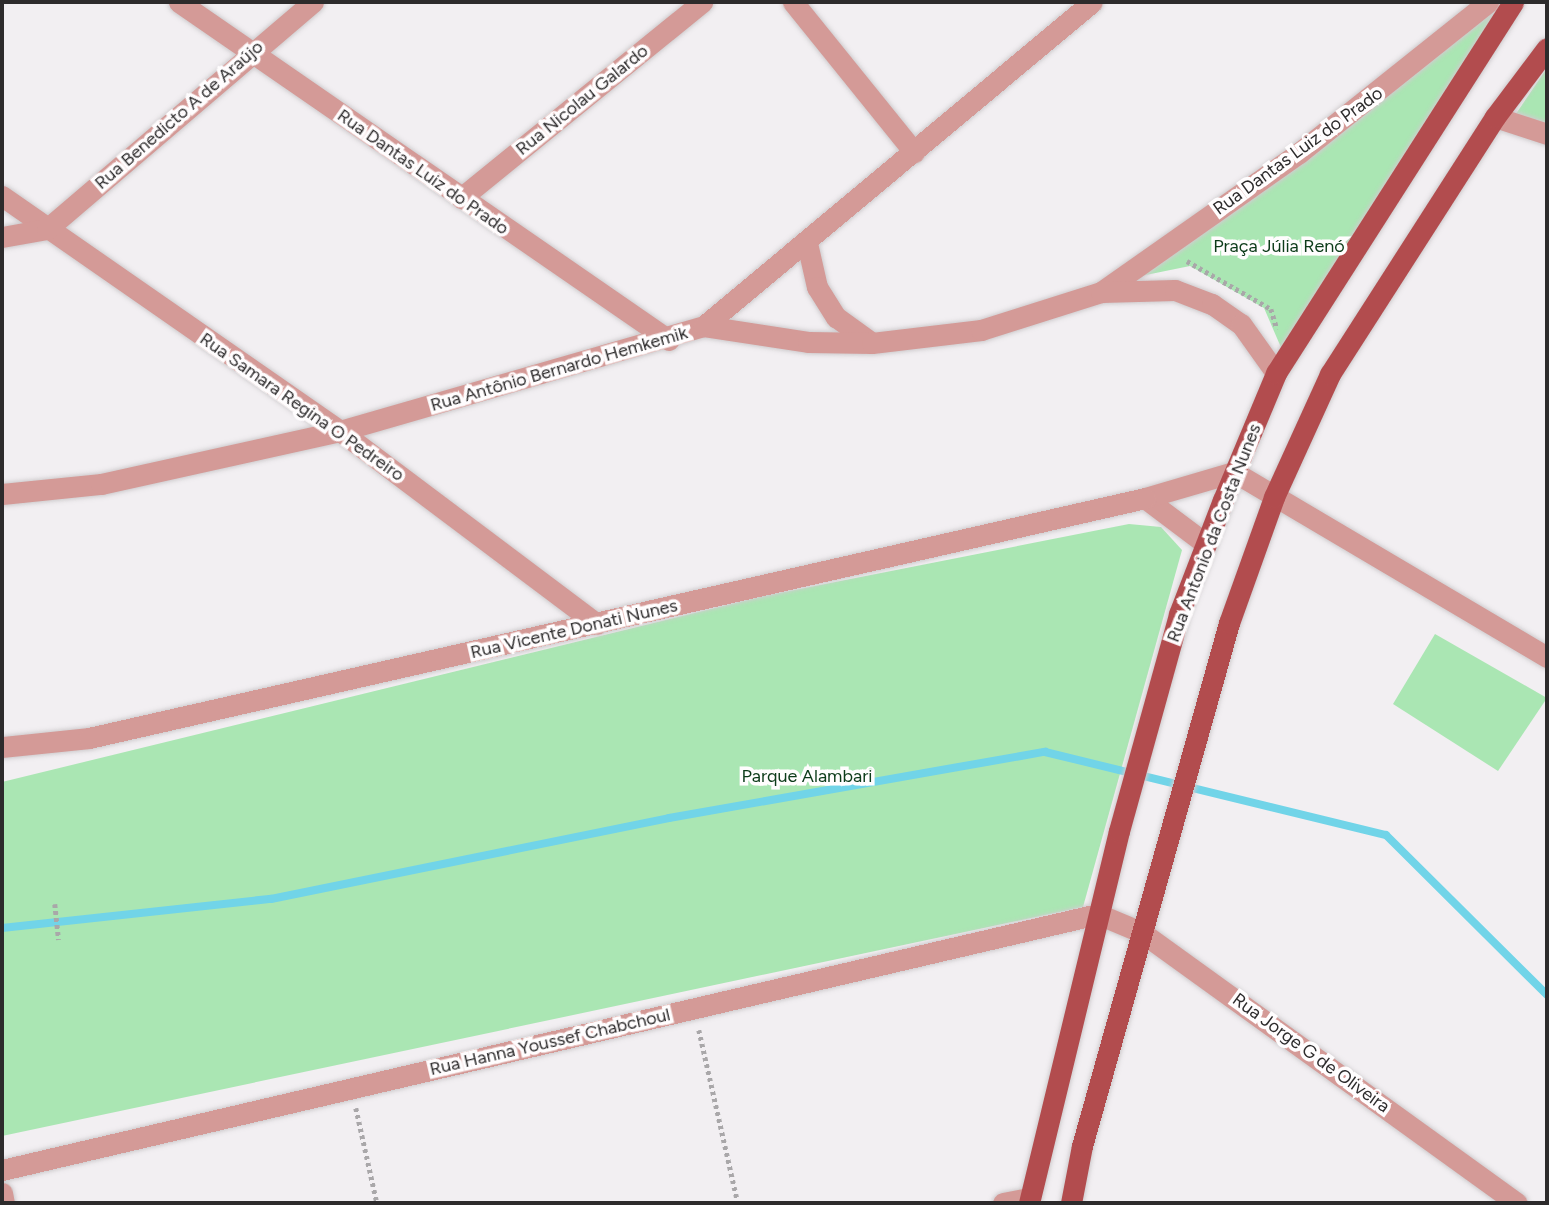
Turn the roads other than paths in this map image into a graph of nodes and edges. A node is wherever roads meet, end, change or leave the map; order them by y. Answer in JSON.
{"nodes":[{"id":1,"x":179,"y":2,"type":"edge"},
{"id":2,"x":313,"y":2,"type":"edge"},
{"id":3,"x":702,"y":2,"type":"edge"},
{"id":4,"x":793,"y":2,"type":"edge"},
{"id":5,"x":1092,"y":2,"type":"edge"},
{"id":6,"x":1488,"y":2,"type":"edge"},
{"id":7,"x":1513,"y":2,"type":"edge"},
{"id":8,"x":1547,"y":48,"type":"edge"},
{"id":9,"x":252,"y":52,"type":"junction"},
{"id":10,"x":1495,"y":117,"type":"junction"},
{"id":11,"x":1547,"y":134,"type":"edge"},
{"id":12,"x":915,"y":152,"type":"junction"},
{"id":13,"x":2,"y":196,"type":"edge"},
{"id":14,"x":461,"y":198,"type":"junction"},
{"id":15,"x":47,"y":229,"type":"junction"},
{"id":16,"x":2,"y":237,"type":"edge"},
{"id":17,"x":807,"y":243,"type":"junction"},
{"id":18,"x":1101,"y":292,"type":"junction"},
{"id":19,"x":704,"y":326,"type":"junction"},
{"id":20,"x":668,"y":340,"type":"junction"},
{"id":21,"x":873,"y":343,"type":"junction"},
{"id":22,"x":1276,"y":373,"type":"junction"},
{"id":23,"x":340,"y":431,"type":"junction"},
{"id":24,"x":1234,"y":472,"type":"junction"},
{"id":25,"x":2,"y":494,"type":"edge"},
{"id":26,"x":1274,"y":497,"type":"junction"},
{"id":27,"x":1144,"y":498,"type":"junction"},
{"id":28,"x":1206,"y":544,"type":"junction"},
{"id":29,"x":597,"y":624,"type":"junction"},
{"id":30,"x":1547,"y":657,"type":"edge"},
{"id":31,"x":2,"y":747,"type":"edge"},
{"id":32,"x":1098,"y":914,"type":"junction"},
{"id":33,"x":1141,"y":932,"type":"junction"},
{"id":34,"x":2,"y":1170,"type":"edge"},
{"id":35,"x":2,"y":1193,"type":"edge"},
{"id":36,"x":1029,"y":1200,"type":"edge"},
{"id":37,"x":4,"y":1203,"type":"edge"},
{"id":38,"x":1003,"y":1203,"type":"edge"},
{"id":39,"x":1071,"y":1203,"type":"edge"},
{"id":40,"x":1517,"y":1203,"type":"edge"}],
"edges":[{"from":1,"to":9,"type":"street","name":"Rua Dantas Luiz do Prado"},
{"from":2,"to":9,"type":"street","name":"Rua Benedicto A de Araújo"},
{"from":3,"to":14,"type":"street","name":"Rua Nicolau Galardo"},
{"from":4,"to":12,"type":"street"},
{"from":5,"to":12,"type":"street","name":"Rua Antônio Bernardo Hemkemik"},
{"from":6,"to":18,"type":"street","name":"Rua Dantas Luiz do Prado"},
{"from":7,"to":22,"type":"main road","name":"Rua Antonio da Costa Nunes"},
{"from":8,"to":10,"type":"main road"},
{"from":9,"to":14,"type":"street","name":"Rua Dantas Luiz do Prado"},
{"from":9,"to":15,"type":"street","name":"Rua Benedicto A de Araújo"},
{"from":10,"to":11,"type":"street"},
{"from":10,"to":26,"type":"main road"},
{"from":12,"to":17,"type":"street","name":"Rua Antônio Bernardo Hemkemik"},
{"from":13,"to":15,"type":"street","name":"Rua Samara Regina O Pedreiro"},
{"from":14,"to":20,"type":"street","name":"Rua Dantas Luiz do Prado"},
{"from":15,"to":16,"type":"street"},
{"from":15,"to":23,"type":"street","name":"Rua Samara Regina O Pedreiro"},
{"from":17,"to":19,"type":"street","name":"Rua Antônio Bernardo Hemkemik"},
{"from":17,"to":21,"type":"street"},
{"from":18,"to":21,"type":"street","name":"Rua Dantas Luiz do Prado"},
{"from":18,"to":22,"type":"street","name":"Rua Dantas Luiz do Prado"},
{"from":19,"to":20,"type":"street","name":"Rua Antônio Bernardo Hemkemik"},
{"from":19,"to":21,"type":"street","name":"Rua Dantas Luiz do Prado"},
{"from":20,"to":23,"type":"street","name":"Rua Antônio Bernardo Hemkemik"},
{"from":22,"to":24,"type":"main road","name":"Rua Antonio da Costa Nunes"},
{"from":23,"to":25,"type":"street","name":"Rua Antônio Bernardo Hemkemik"},
{"from":23,"to":29,"type":"street","name":"Rua Samara Regina O Pedreiro"},
{"from":24,"to":26,"type":"street"},
{"from":24,"to":27,"type":"street","name":"Rua Vicente Donati Nunes"},
{"from":24,"to":28,"type":"main road","name":"Rua Antonio da Costa Nunes"},
{"from":26,"to":30,"type":"street"},
{"from":26,"to":33,"type":"main road"},
{"from":27,"to":28,"type":"street"},
{"from":27,"to":29,"type":"street","name":"Rua Vicente Donati Nunes"},
{"from":28,"to":32,"type":"main road","name":"Rua Antonio da Costa Nunes"},
{"from":29,"to":31,"type":"street","name":"Rua Vicente Donati Nunes"},
{"from":32,"to":33,"type":"street","name":"Rua Jorge G de Oliveira"},
{"from":32,"to":34,"type":"street","name":"Rua Hanna Youssef Chabchoul"},
{"from":32,"to":36,"type":"main road","name":"Rua Antonio da Costa Nunes"},
{"from":33,"to":39,"type":"main road"},
{"from":33,"to":40,"type":"street","name":"Rua Jorge G de Oliveira"},
{"from":35,"to":37,"type":"street"},
{"from":36,"to":38,"type":"street"}]}
